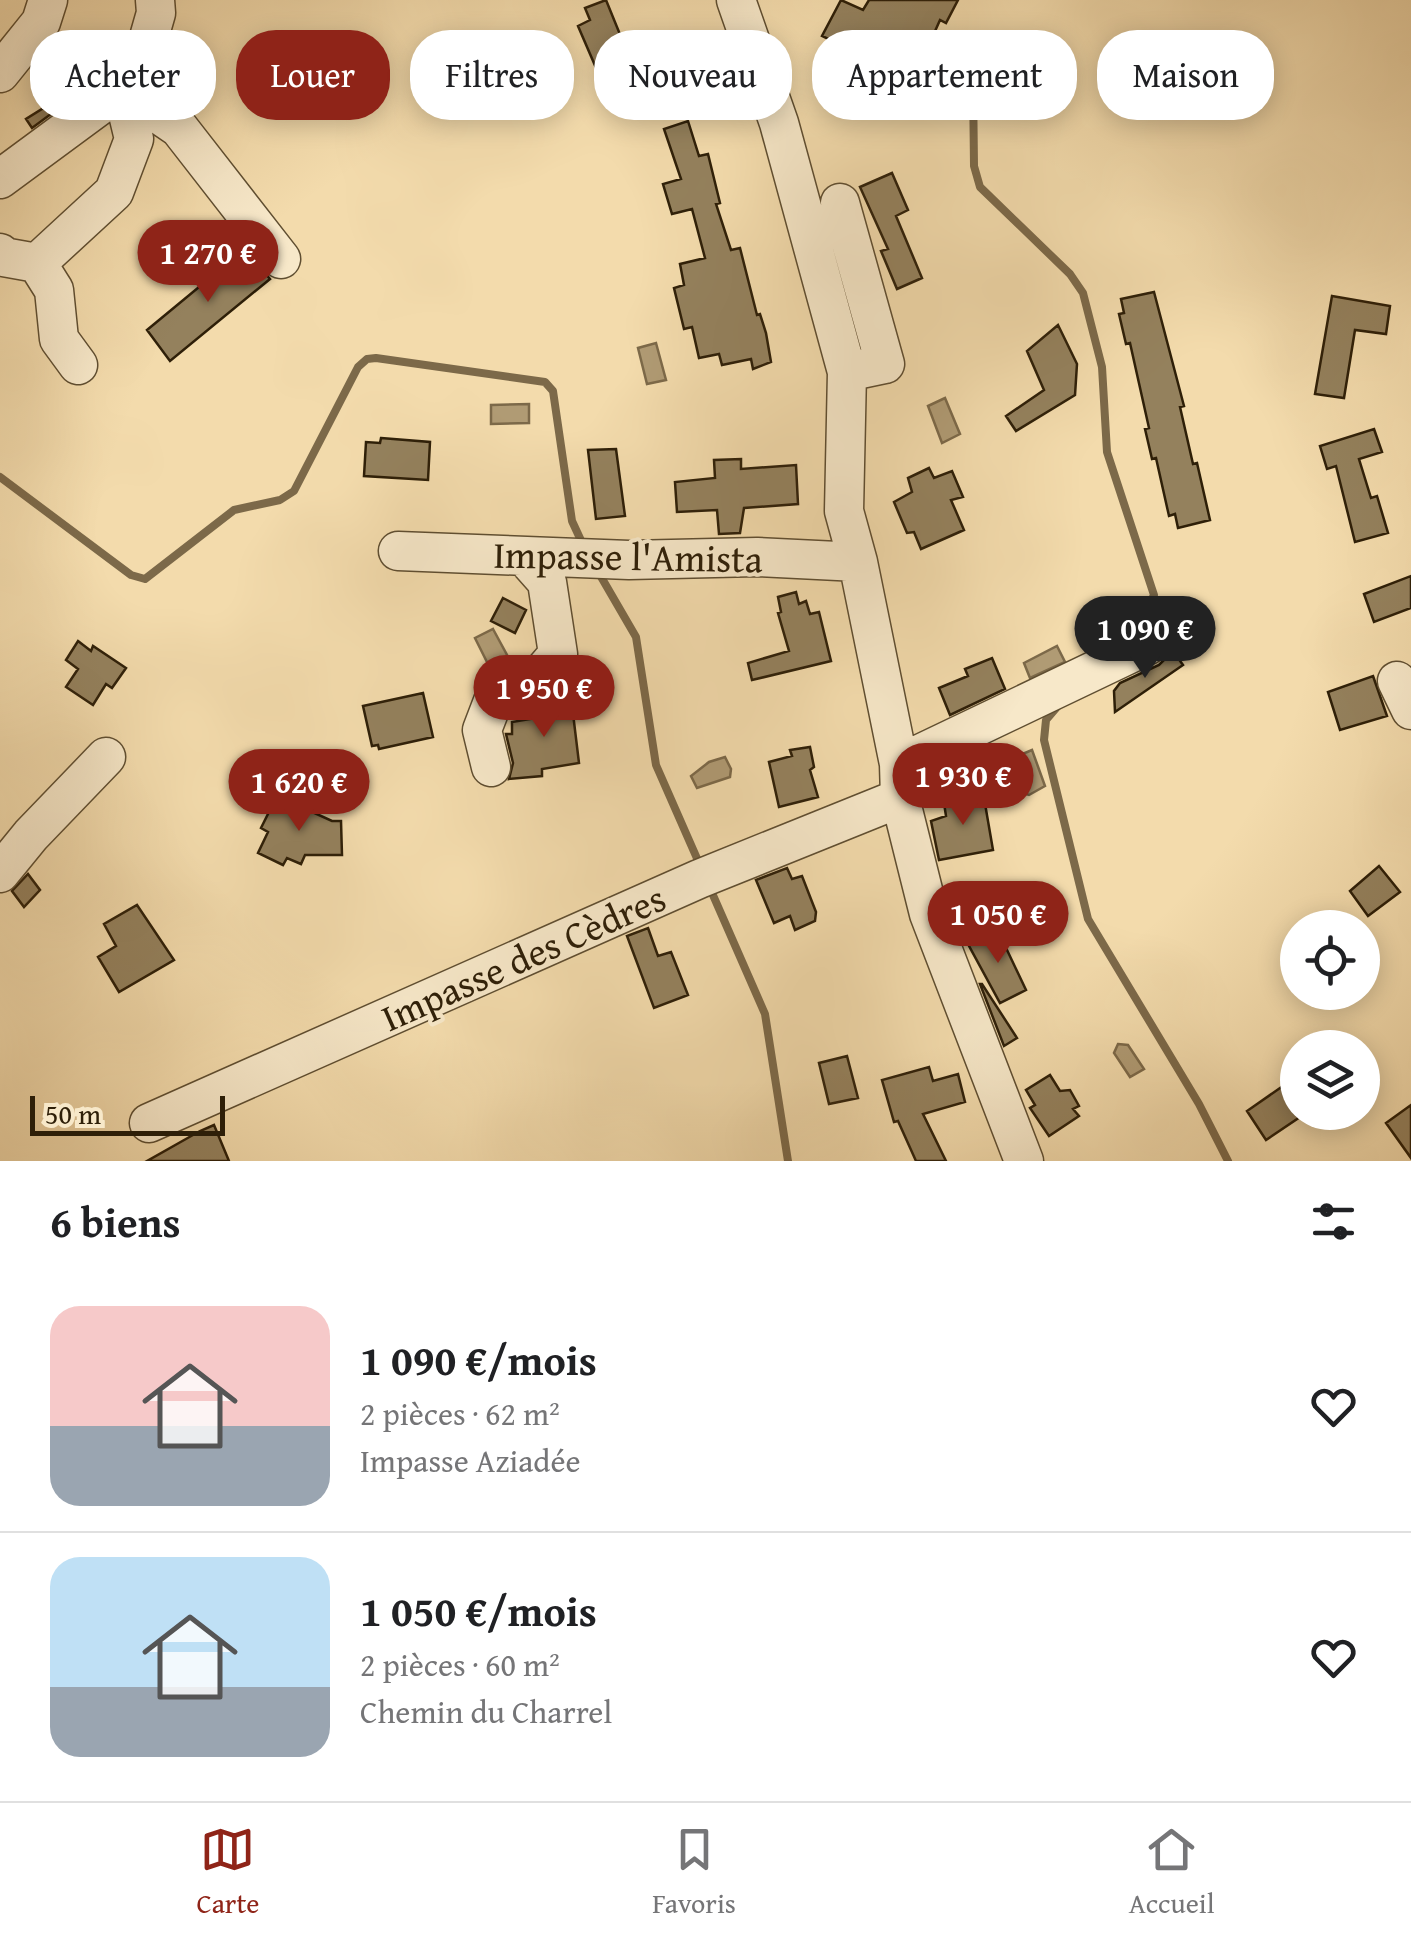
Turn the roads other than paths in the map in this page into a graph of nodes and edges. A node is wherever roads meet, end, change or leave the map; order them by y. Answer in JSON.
{"nodes":[{"id":1,"x":48,"y":0,"type":"edge"},
{"id":2,"x":155,"y":0,"type":"edge"},
{"id":3,"x":736,"y":0,"type":"edge"},
{"id":4,"x":151,"y":30,"type":"edge"},
{"id":5,"x":0,"y":73,"type":"edge"},
{"id":6,"x":80,"y":120,"type":"edge"},
{"id":7,"x":130,"y":120,"type":"edge"},
{"id":8,"x":167,"y":120,"type":"edge"},
{"id":9,"x":0,"y":179,"type":"edge"},
{"id":10,"x":840,"y":203,"type":"dead end"},
{"id":11,"x":0,"y":253,"type":"edge"},
{"id":12,"x":281,"y":259,"type":"dead end"},
{"id":13,"x":37,"y":263,"type":"junction"},
{"id":14,"x":78,"y":365,"type":"dead end"},
{"id":15,"x":847,"y":372,"type":"junction"},
{"id":16,"x":398,"y":551,"type":"dead end"},
{"id":17,"x":524,"y":556,"type":"junction"},
{"id":18,"x":858,"y":562,"type":"junction"},
{"id":19,"x":1148,"y":644,"type":"dead end"},
{"id":20,"x":106,"y":758,"type":"dead end"},
{"id":21,"x":491,"y":768,"type":"dead end"},
{"id":22,"x":900,"y":781,"type":"junction"},
{"id":23,"x":0,"y":873,"type":"edge"},
{"id":24,"x":149,"y":1124,"type":"dead end"},
{"id":25,"x":1024,"y":1161,"type":"edge"}],
"edges":[{"from":1,"to":5,"type":"street"},
{"from":2,"to":4,"type":"street"},
{"from":3,"to":15,"type":"street"},
{"from":6,"to":9,"type":"street"},
{"from":7,"to":13,"type":"street"},
{"from":8,"to":12,"type":"street"},
{"from":10,"to":15,"type":"street"},
{"from":11,"to":13,"type":"street"},
{"from":13,"to":14,"type":"street"},
{"from":15,"to":18,"type":"street"},
{"from":16,"to":17,"type":"street","name":"Impasse l'Amista"},
{"from":17,"to":18,"type":"street","name":"Impasse l'Amista"},
{"from":17,"to":21,"type":"street"},
{"from":18,"to":22,"type":"street"},
{"from":19,"to":22,"type":"street","name":"Impasse des Cèdres"},
{"from":20,"to":23,"type":"street"},
{"from":22,"to":24,"type":"street","name":"Impasse des Cèdres"},
{"from":22,"to":25,"type":"street"}]}
